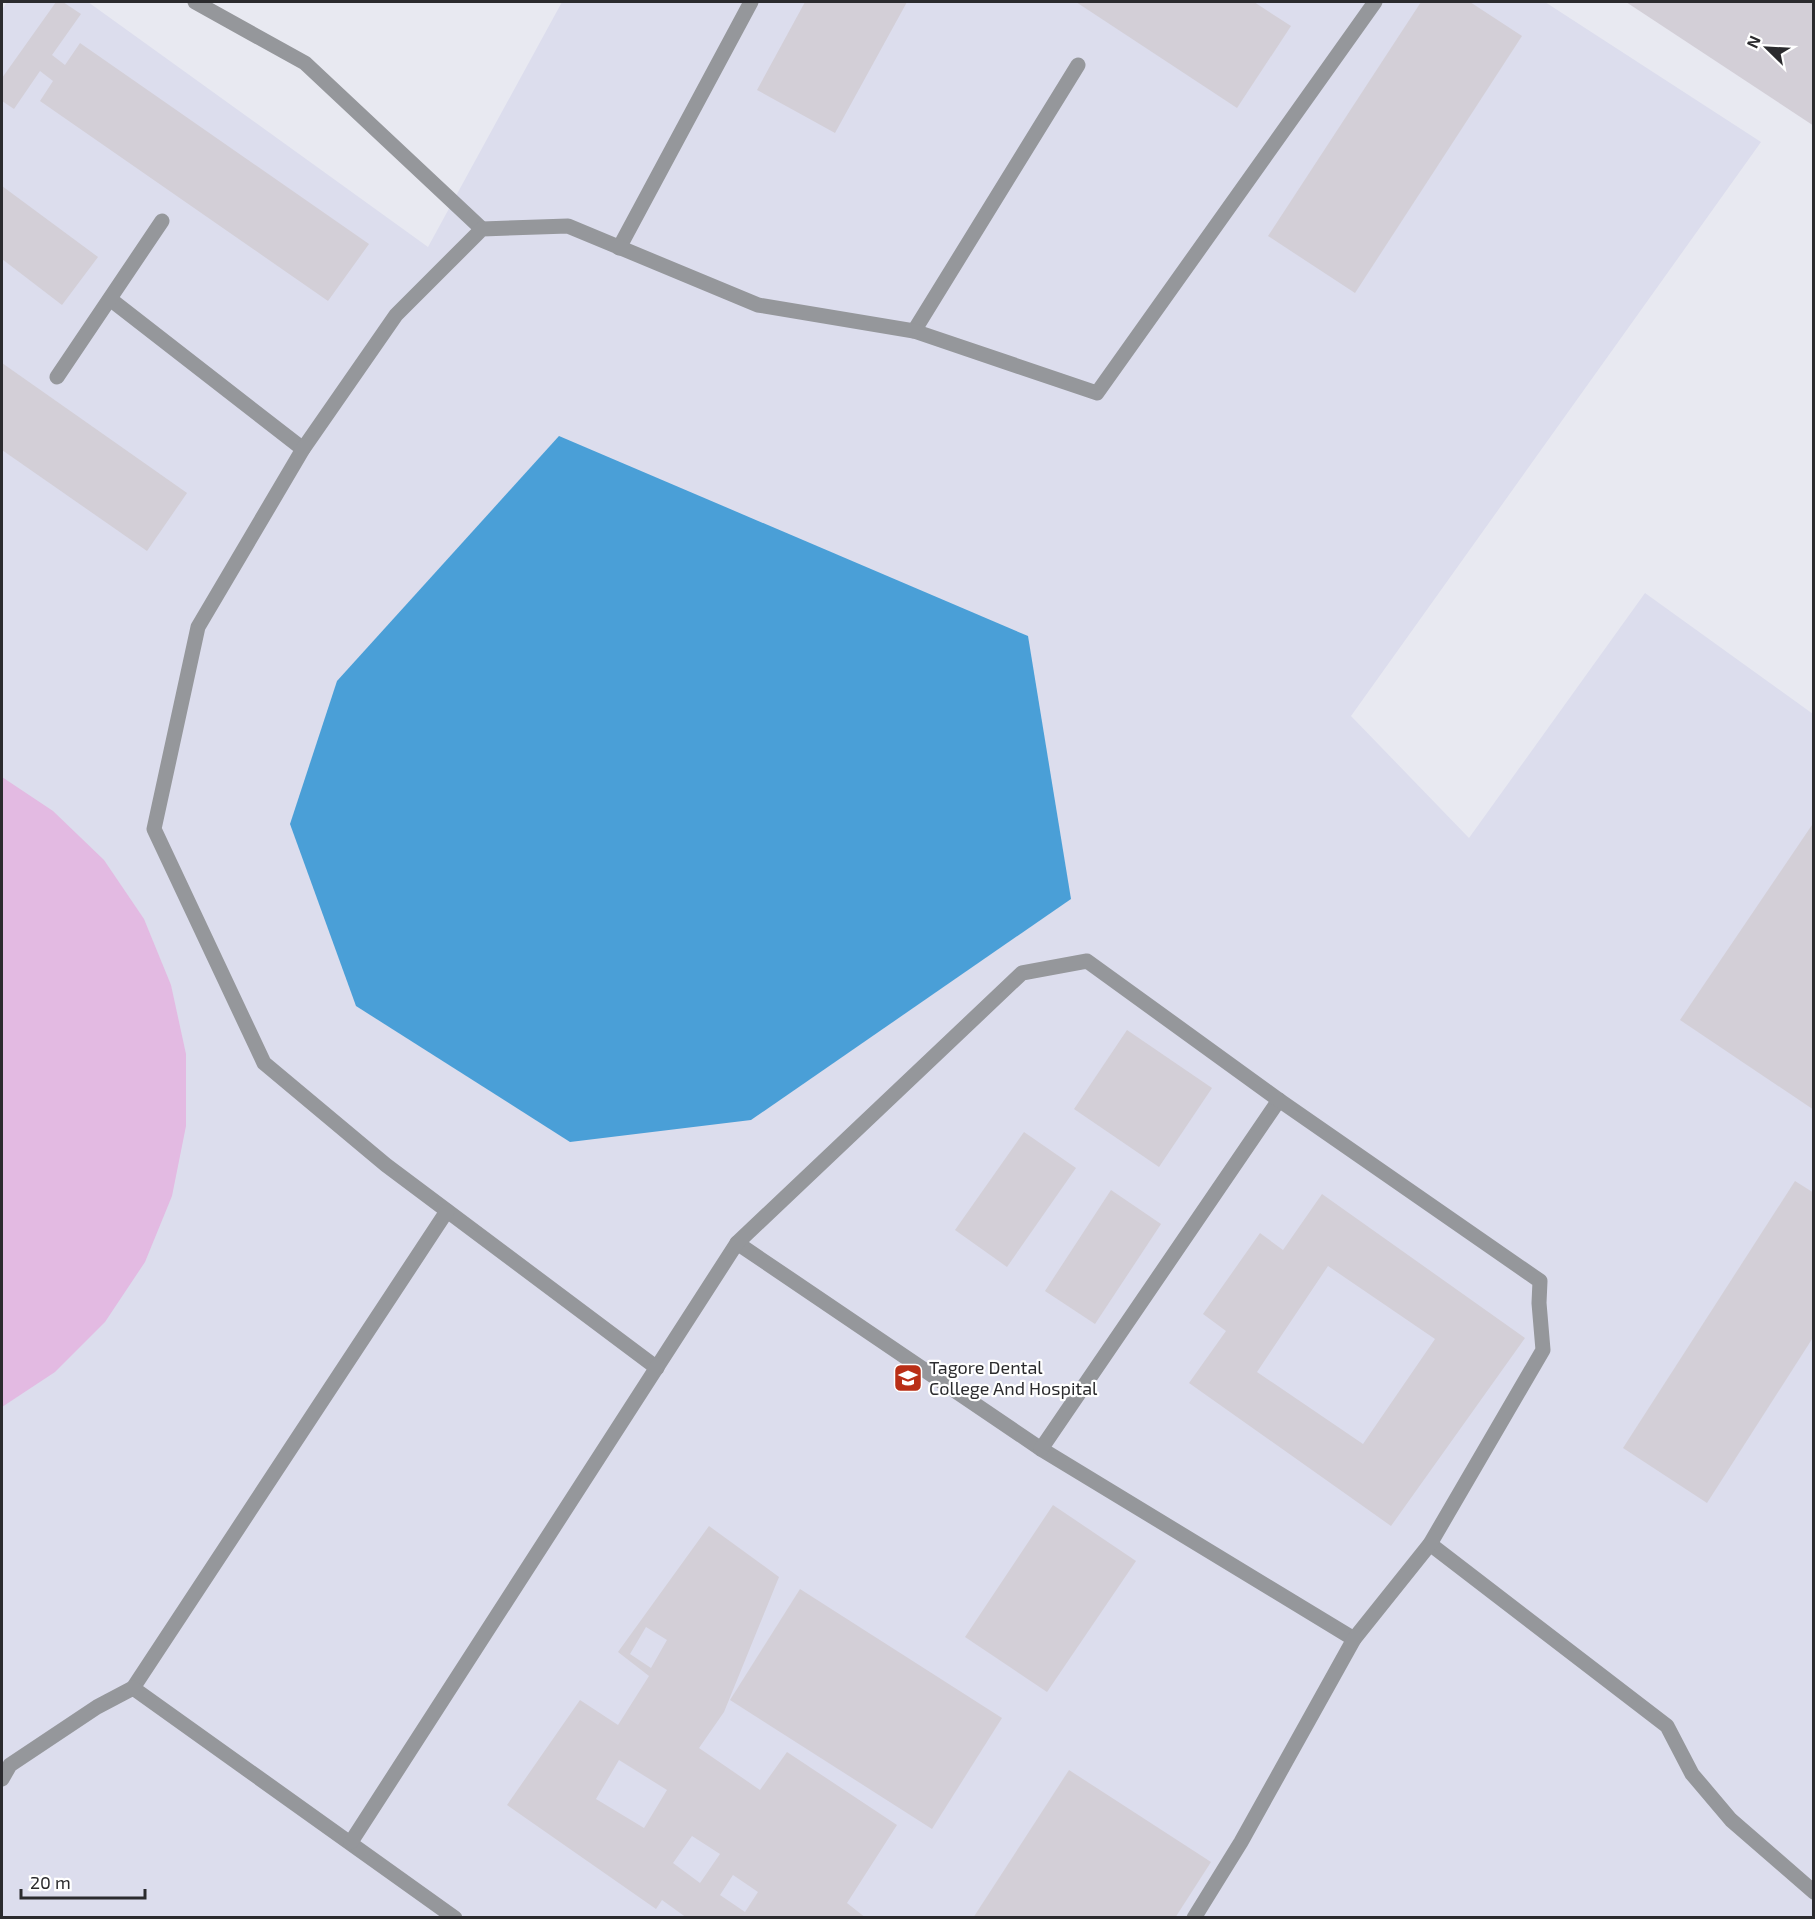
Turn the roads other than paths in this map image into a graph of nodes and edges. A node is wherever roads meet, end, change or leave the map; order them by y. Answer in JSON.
{"nodes":[{"id":1,"x":195,"y":2,"type":"edge"},
{"id":2,"x":751,"y":2,"type":"edge"},
{"id":3,"x":1375,"y":2,"type":"edge"},
{"id":4,"x":1078,"y":65,"type":"dead end"},
{"id":5,"x":162,"y":221,"type":"dead end"},
{"id":6,"x":482,"y":229,"type":"junction"},
{"id":7,"x":619,"y":248,"type":"junction"},
{"id":8,"x":110,"y":299,"type":"junction"},
{"id":9,"x":914,"y":331,"type":"junction"},
{"id":10,"x":57,"y":377,"type":"dead end"},
{"id":11,"x":303,"y":449,"type":"junction"},
{"id":12,"x":1279,"y":1100,"type":"junction"},
{"id":13,"x":447,"y":1211,"type":"junction"},
{"id":14,"x":737,"y":1243,"type":"junction"},
{"id":15,"x":657,"y":1368,"type":"junction"},
{"id":16,"x":1041,"y":1449,"type":"junction"},
{"id":17,"x":1430,"y":1544,"type":"junction"},
{"id":18,"x":1354,"y":1639,"type":"junction"},
{"id":19,"x":133,"y":1688,"type":"junction"},
{"id":20,"x":2,"y":1779,"type":"edge"},
{"id":21,"x":351,"y":1842,"type":"junction"},
{"id":22,"x":1814,"y":1892,"type":"edge"},
{"id":23,"x":455,"y":1917,"type":"edge"},
{"id":24,"x":1194,"y":1917,"type":"edge"}],
"edges":[{"from":1,"to":6,"type":"street"},
{"from":2,"to":7,"type":"street"},
{"from":3,"to":9,"type":"street"},
{"from":4,"to":9,"type":"street"},
{"from":5,"to":8,"type":"street"},
{"from":6,"to":7,"type":"street"},
{"from":6,"to":11,"type":"street"},
{"from":7,"to":9,"type":"street"},
{"from":8,"to":10,"type":"street"},
{"from":8,"to":11,"type":"street"},
{"from":11,"to":13,"type":"street"},
{"from":12,"to":14,"type":"street"},
{"from":12,"to":16,"type":"street"},
{"from":12,"to":17,"type":"street"},
{"from":13,"to":15,"type":"street"},
{"from":13,"to":19,"type":"street"},
{"from":14,"to":15,"type":"street"},
{"from":14,"to":16,"type":"street"},
{"from":15,"to":21,"type":"street"},
{"from":16,"to":18,"type":"street"},
{"from":17,"to":18,"type":"street"},
{"from":17,"to":22,"type":"street"},
{"from":18,"to":24,"type":"street"},
{"from":19,"to":20,"type":"street"},
{"from":19,"to":21,"type":"street"},
{"from":21,"to":23,"type":"street"}]}
